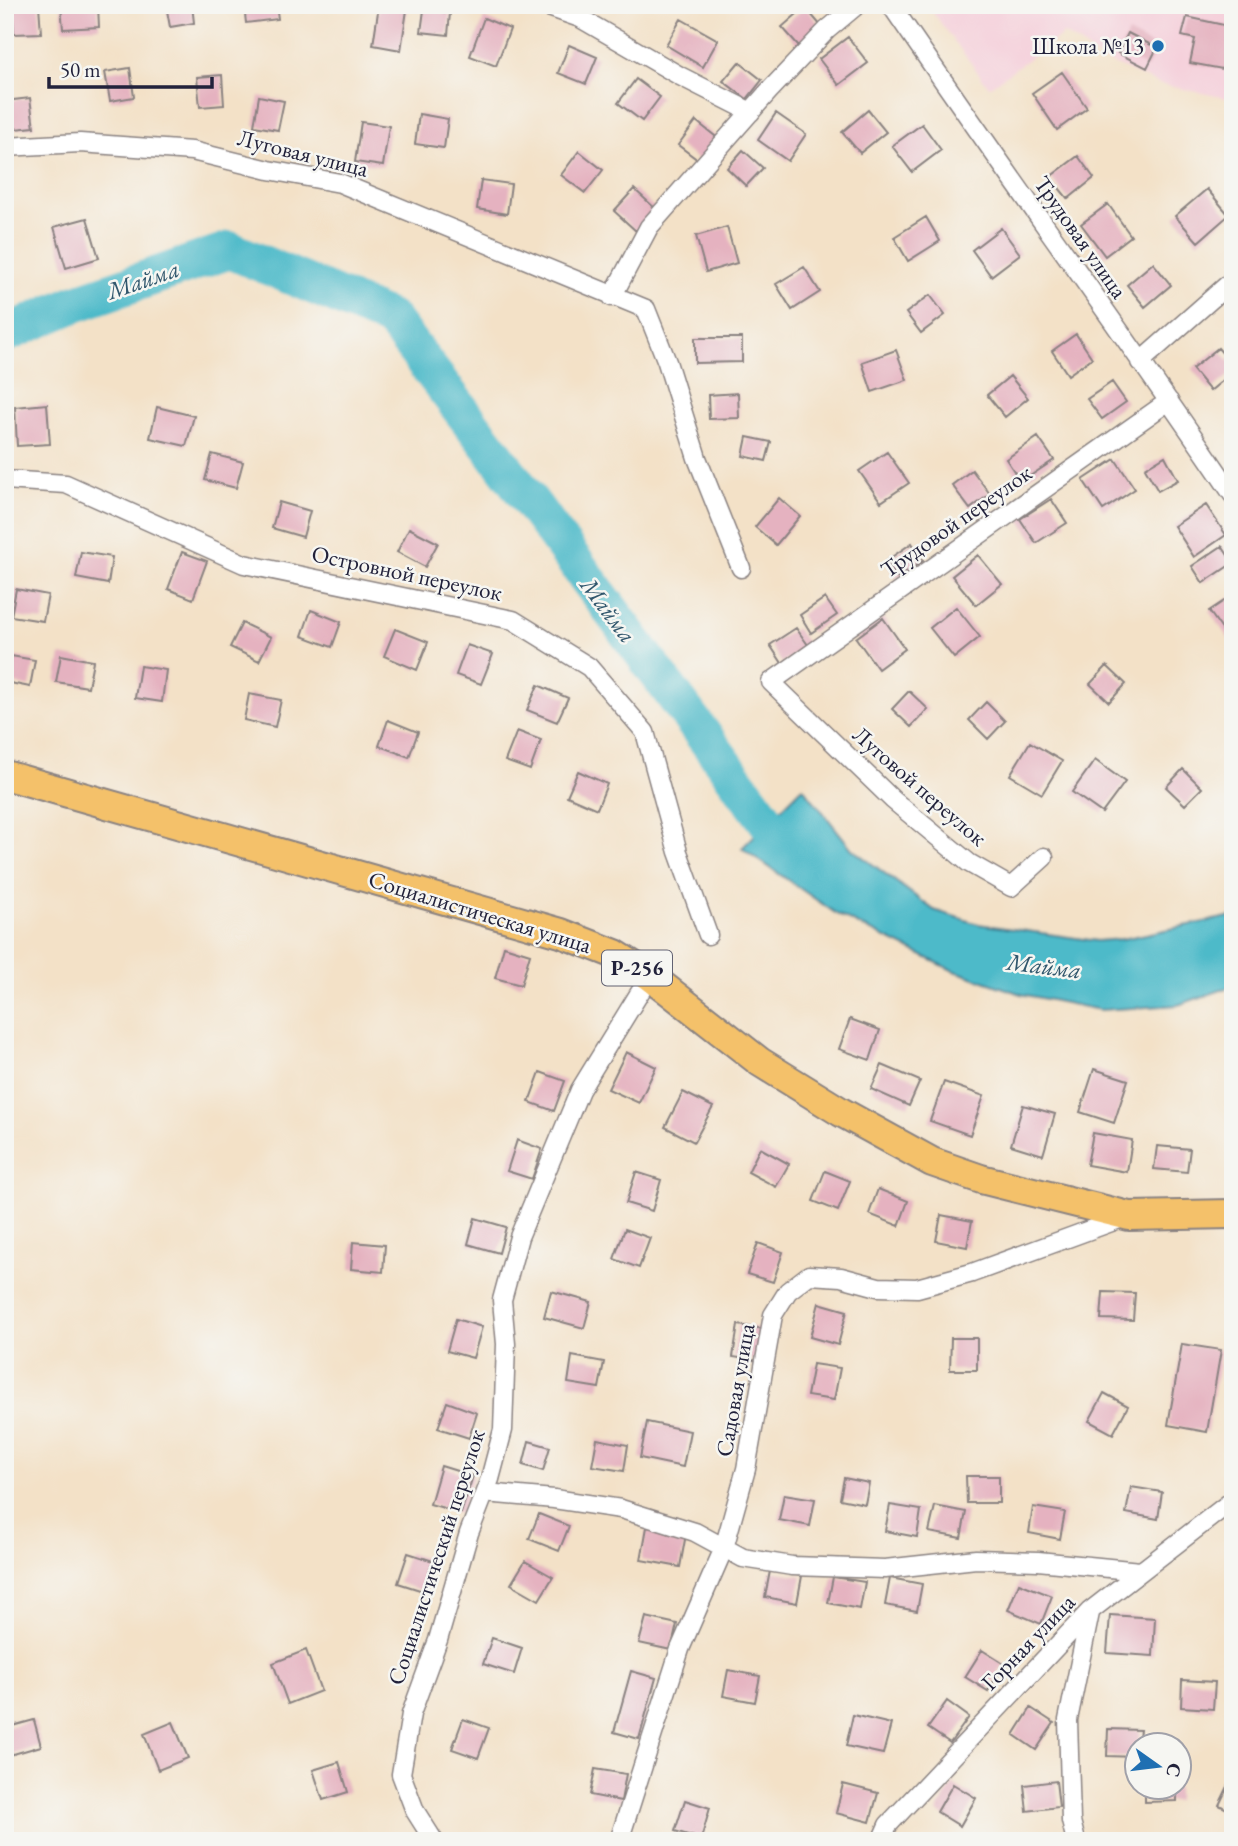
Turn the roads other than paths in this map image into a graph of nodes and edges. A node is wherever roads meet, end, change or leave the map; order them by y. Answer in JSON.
{"nodes":[{"id":1,"x":543,"y":5,"type":"edge"},
{"id":2,"x":858,"y":5,"type":"edge"},
{"id":3,"x":891,"y":5,"type":"edge"},
{"id":4,"x":751,"y":111,"type":"junction"},
{"id":5,"x":5,"y":147,"type":"edge"},
{"id":6,"x":1233,"y":280,"type":"edge"},
{"id":7,"x":612,"y":296,"type":"junction"},
{"id":8,"x":1140,"y":362,"type":"junction"},
{"id":9,"x":1169,"y":401,"type":"junction"},
{"id":10,"x":5,"y":480,"type":"edge"},
{"id":11,"x":1233,"y":495,"type":"edge"},
{"id":12,"x":741,"y":568,"type":"dead end"},
{"id":13,"x":771,"y":682,"type":"joint"},
{"id":14,"x":5,"y":775,"type":"edge"},
{"id":15,"x":1044,"y":857,"type":"dead end"},
{"id":16,"x":708,"y":935,"type":"dead end"},
{"id":17,"x":650,"y":976,"type":"junction"},
{"id":18,"x":1233,"y":1214,"type":"edge"},
{"id":19,"x":1129,"y":1216,"type":"junction"},
{"id":20,"x":485,"y":1493,"type":"junction"},
{"id":21,"x":1233,"y":1500,"type":"edge"},
{"id":22,"x":724,"y":1548,"type":"junction"},
{"id":23,"x":1140,"y":1572,"type":"junction"},
{"id":24,"x":1090,"y":1611,"type":"junction"},
{"id":25,"x":434,"y":1841,"type":"edge"},
{"id":26,"x":619,"y":1841,"type":"edge"},
{"id":27,"x":881,"y":1841,"type":"edge"},
{"id":28,"x":1076,"y":1841,"type":"edge"}],
"edges":[{"from":1,"to":4,"type":"street"},
{"from":2,"to":4,"type":"street"},
{"from":3,"to":8,"type":"street","name":"Трудовая улица"},
{"from":4,"to":7,"type":"street"},
{"from":5,"to":7,"type":"street","name":"Луговая улица"},
{"from":6,"to":8,"type":"street"},
{"from":7,"to":12,"type":"street","name":"Луговая улица"},
{"from":8,"to":9,"type":"street","name":"Трудовая улица"},
{"from":9,"to":11,"type":"street","name":"Трудовая улица"},
{"from":9,"to":13,"type":"street","name":"Трудовой переулок"},
{"from":10,"to":16,"type":"street","name":"Островной переулок"},
{"from":13,"to":15,"type":"street","name":"Луговой переулок"},
{"from":14,"to":17,"type":"main road","name":"Социалистическая улица","number":"Р-256"},
{"from":17,"to":19,"type":"main road","name":"Социалистическая улица","number":"Р-256"},
{"from":17,"to":20,"type":"street","name":"Социалистический переулок"},
{"from":18,"to":19,"type":"main road","name":"Социалистическая улица","number":"Р-256"},
{"from":19,"to":22,"type":"street","name":"Садовая улица"},
{"from":20,"to":22,"type":"street"},
{"from":20,"to":25,"type":"street","name":"Социалистический переулок"},
{"from":21,"to":23,"type":"street","name":"Горная улица"},
{"from":22,"to":23,"type":"street"},
{"from":22,"to":26,"type":"street","name":"Садовая улица"},
{"from":23,"to":24,"type":"street","name":"Горная улица"},
{"from":24,"to":27,"type":"street","name":"Горная улица"},
{"from":24,"to":28,"type":"street"}]}
